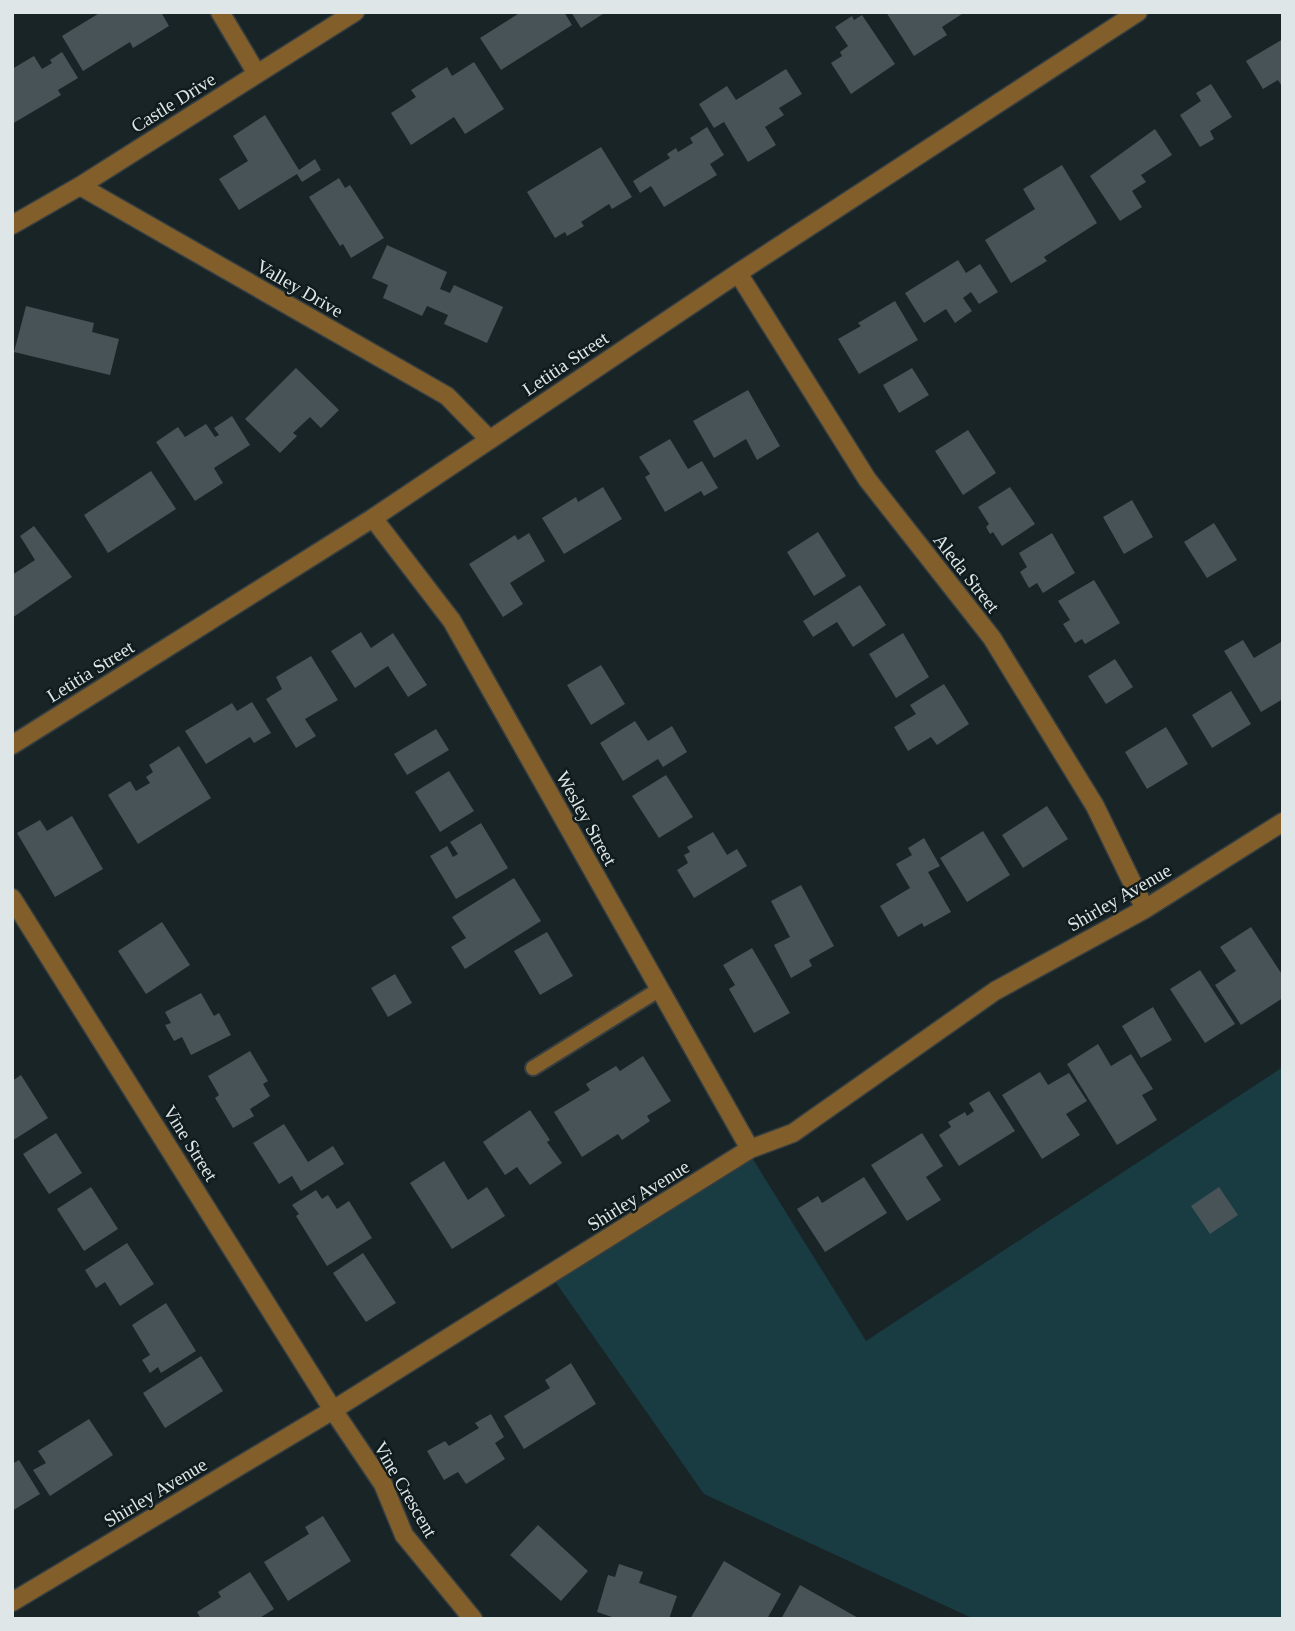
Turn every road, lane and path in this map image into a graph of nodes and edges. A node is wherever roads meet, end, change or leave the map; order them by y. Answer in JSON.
{"nodes":[{"id":1,"x":220,"y":12,"type":"edge"},
{"id":2,"x":355,"y":12,"type":"edge"},
{"id":3,"x":1138,"y":12,"type":"edge"},
{"id":4,"x":257,"y":74,"type":"junction"},
{"id":5,"x":80,"y":186,"type":"junction"},
{"id":6,"x":12,"y":225,"type":"edge"},
{"id":7,"x":738,"y":273,"type":"junction"},
{"id":8,"x":489,"y":439,"type":"junction"},
{"id":9,"x":373,"y":518,"type":"junction"},
{"id":10,"x":12,"y":745,"type":"edge"},
{"id":11,"x":1283,"y":822,"type":"edge"},
{"id":12,"x":12,"y":898,"type":"edge"},
{"id":13,"x":1145,"y":909,"type":"junction"},
{"id":14,"x":660,"y":989,"type":"junction"},
{"id":15,"x":533,"y":1068,"type":"dead end"},
{"id":16,"x":750,"y":1149,"type":"junction"},
{"id":17,"x":333,"y":1410,"type":"junction"},
{"id":18,"x":12,"y":1602,"type":"edge"},
{"id":19,"x":473,"y":1619,"type":"edge"}],
"edges":[{"from":1,"to":4,"type":"street"},
{"from":2,"to":4,"type":"street","name":"Castle Drive"},
{"from":3,"to":7,"type":"street","name":"Letitia Street"},
{"from":4,"to":5,"type":"street","name":"Castle Drive"},
{"from":5,"to":6,"type":"street","name":"Castle Drive"},
{"from":5,"to":8,"type":"street","name":"Valley Drive"},
{"from":7,"to":8,"type":"street","name":"Letitia Street"},
{"from":7,"to":13,"type":"street","name":"Aleda Street"},
{"from":8,"to":9,"type":"street","name":"Letitia Street"},
{"from":9,"to":10,"type":"street","name":"Letitia Street"},
{"from":9,"to":14,"type":"street","name":"Wesley Street"},
{"from":11,"to":13,"type":"street","name":"Shirley Avenue"},
{"from":12,"to":17,"type":"street","name":"Vine Street"},
{"from":13,"to":16,"type":"street","name":"Shirley Avenue"},
{"from":14,"to":15,"type":"lane"},
{"from":14,"to":16,"type":"street","name":"Wesley Street"},
{"from":16,"to":17,"type":"street","name":"Shirley Avenue"},
{"from":17,"to":18,"type":"street","name":"Shirley Avenue"},
{"from":17,"to":19,"type":"street","name":"Vine Crescent"}]}
